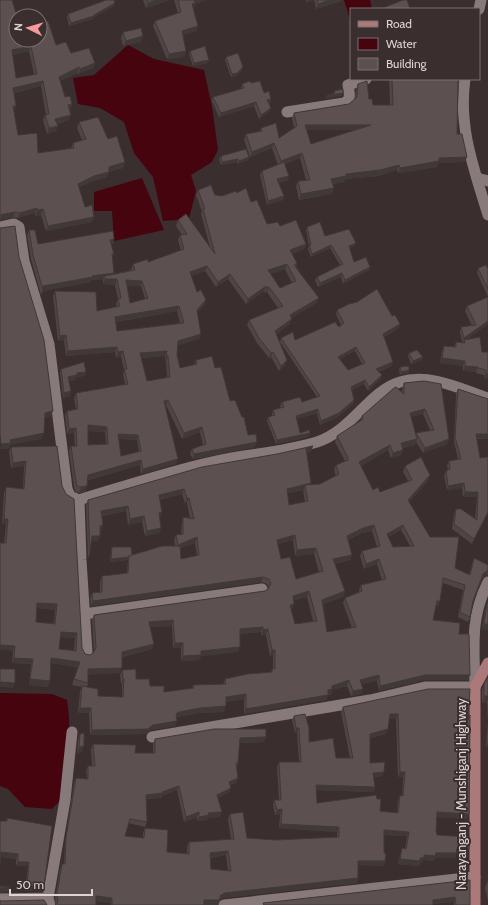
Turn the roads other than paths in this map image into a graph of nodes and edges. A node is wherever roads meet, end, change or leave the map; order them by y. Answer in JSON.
{"nodes":[{"id":1,"x":363,"y":80,"type":"edge"},
{"id":2,"x":465,"y":80,"type":"edge"},
{"id":3,"x":287,"y":112,"type":"dead end"},
{"id":4,"x":483,"y":179,"type":"edge"},
{"id":5,"x":488,"y":215,"type":"edge"},
{"id":6,"x":0,"y":227,"type":"edge"},
{"id":7,"x":488,"y":398,"type":"edge"},
{"id":8,"x":79,"y":500,"type":"junction"},
{"id":9,"x":488,"y":582,"type":"edge"},
{"id":10,"x":262,"y":589,"type":"dead end"},
{"id":11,"x":84,"y":614,"type":"junction"},
{"id":12,"x":87,"y":653,"type":"edge"},
{"id":13,"x":488,"y":663,"type":"edge"},
{"id":14,"x":475,"y":687,"type":"junction"},
{"id":15,"x":72,"y":732,"type":"dead end"},
{"id":16,"x":152,"y":737,"type":"dead end"},
{"id":17,"x":475,"y":877,"type":"junction"},
{"id":18,"x":0,"y":900,"type":"edge"},
{"id":19,"x":49,"y":902,"type":"edge"},
{"id":20,"x":224,"y":905,"type":"edge"},
{"id":21,"x":475,"y":905,"type":"edge"}],
"edges":[{"from":1,"to":3,"type":"street"},
{"from":2,"to":4,"type":"street"},
{"from":4,"to":5,"type":"street"},
{"from":6,"to":8,"type":"street"},
{"from":7,"to":8,"type":"street"},
{"from":8,"to":11,"type":"street"},
{"from":9,"to":14,"type":"street"},
{"from":10,"to":11,"type":"street"},
{"from":11,"to":12,"type":"street"},
{"from":13,"to":14,"type":"main road","name":"Narayanganj - Munshiganj Highway"},
{"from":14,"to":16,"type":"street"},
{"from":14,"to":17,"type":"main road","name":"Narayanganj - Munshiganj Highway"},
{"from":15,"to":19,"type":"street"},
{"from":17,"to":20,"type":"street"},
{"from":17,"to":21,"type":"main road","name":"Narayanganj - Munshiganj Highway"},
{"from":18,"to":19,"type":"street"}]}
